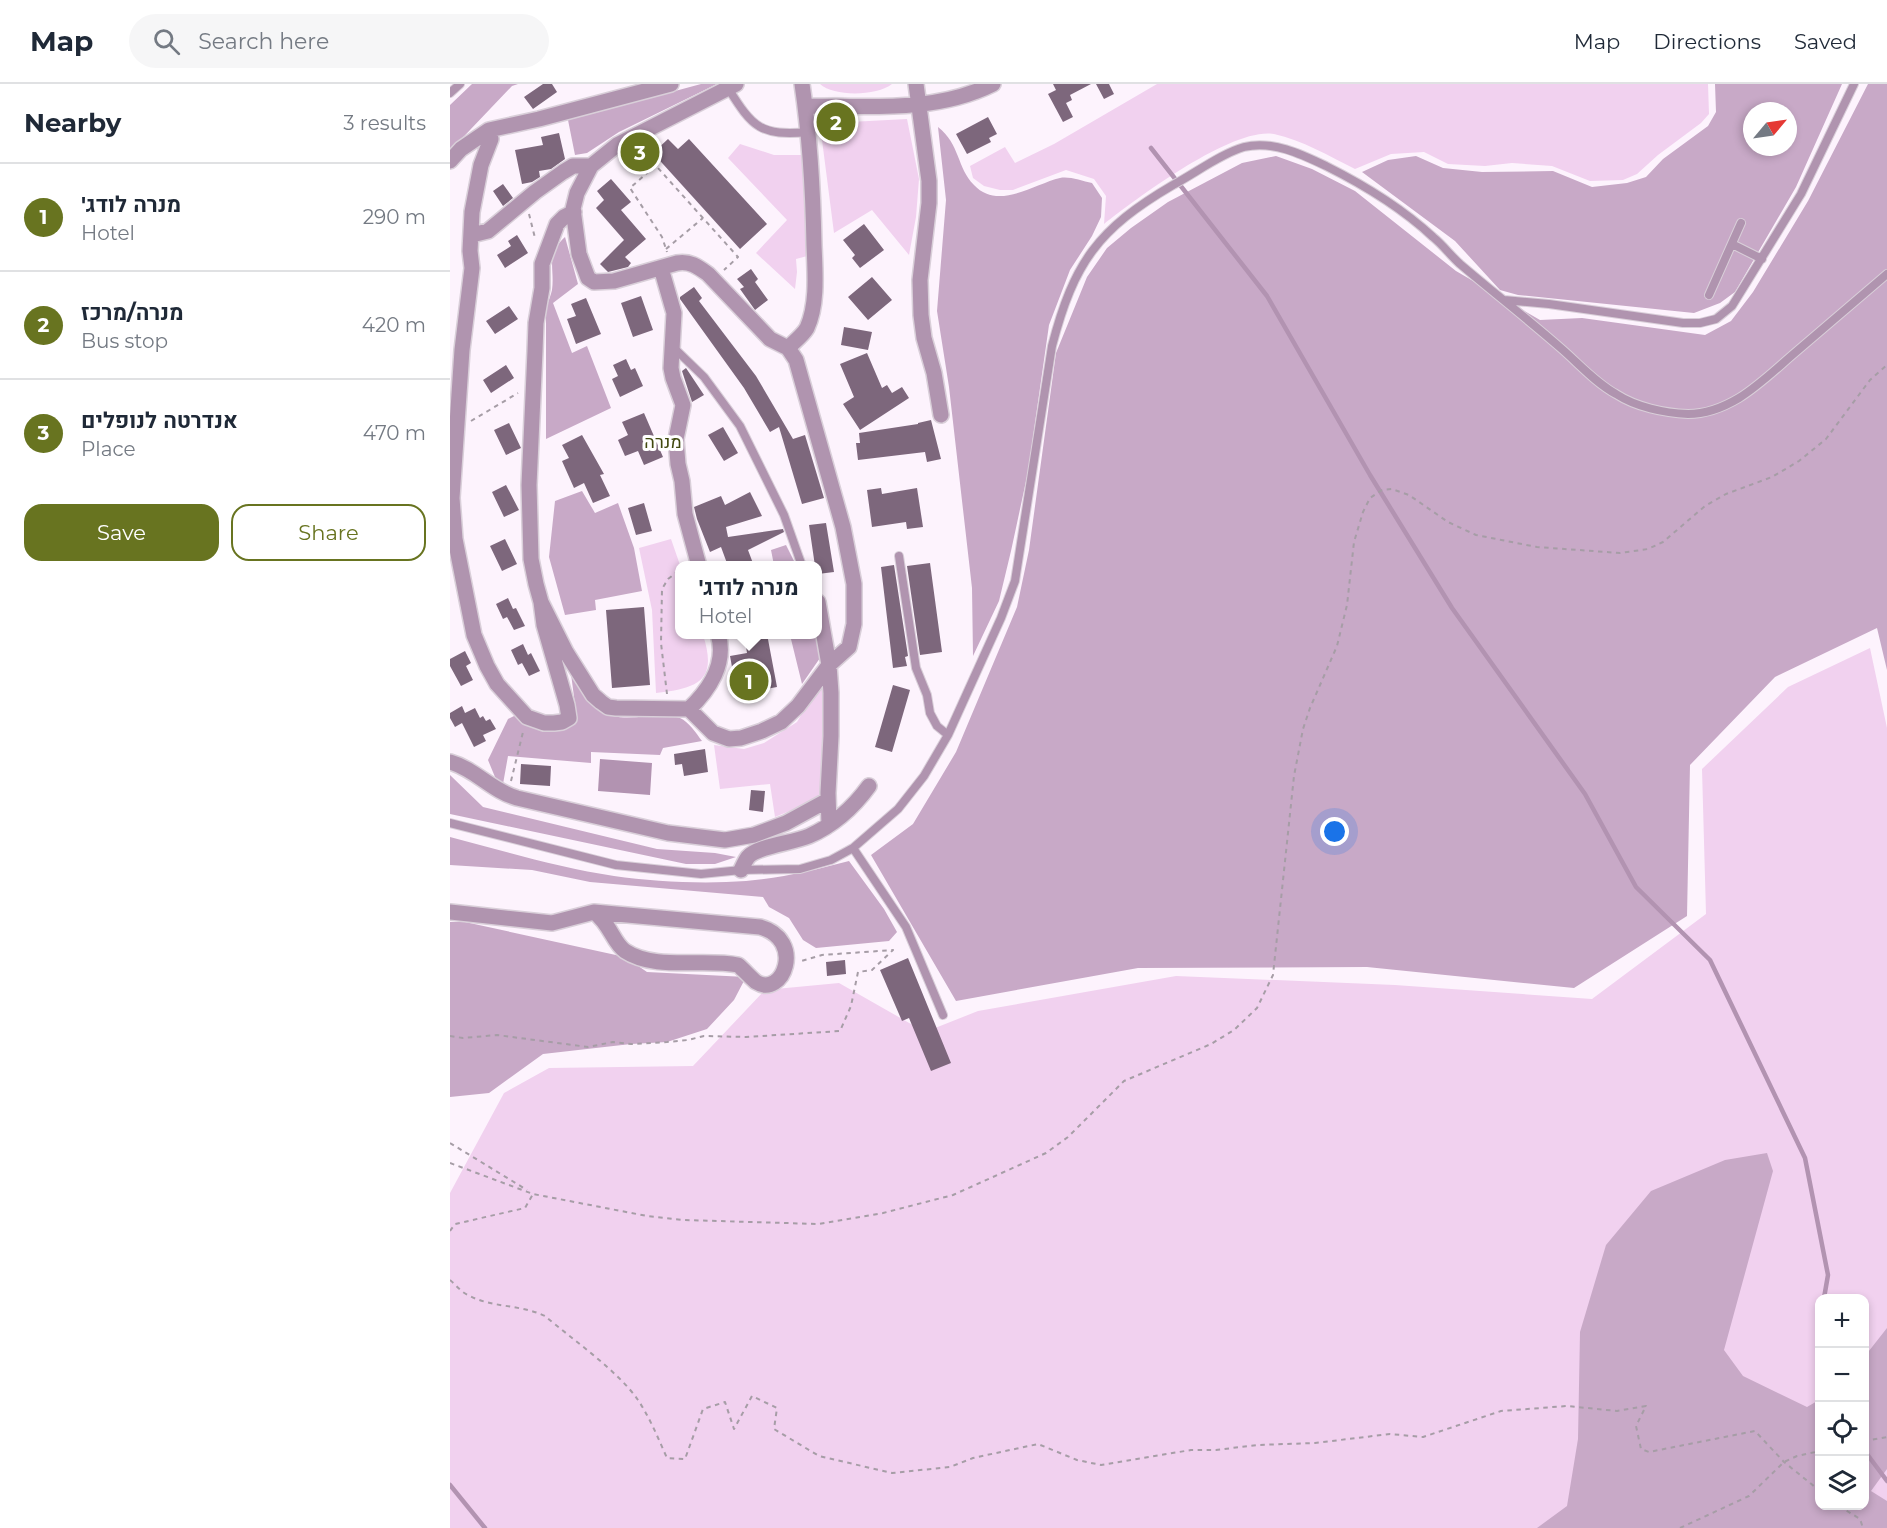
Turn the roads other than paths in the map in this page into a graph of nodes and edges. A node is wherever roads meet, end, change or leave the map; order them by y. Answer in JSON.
{"nodes":[{"id":1,"x":460,"y":84,"type":"edge"},
{"id":2,"x":670,"y":84,"type":"edge"},
{"id":3,"x":802,"y":84,"type":"edge"},
{"id":4,"x":916,"y":84,"type":"edge"},
{"id":5,"x":993,"y":84,"type":"edge"},
{"id":6,"x":1854,"y":84,"type":"edge"},
{"id":7,"x":732,"y":86,"type":"edge"},
{"id":8,"x":450,"y":93,"type":"edge"},
{"id":9,"x":920,"y":105,"type":"junction"},
{"id":10,"x":806,"y":106,"type":"junction"},
{"id":11,"x":489,"y":130,"type":"junction"},
{"id":12,"x":809,"y":132,"type":"junction"},
{"id":13,"x":450,"y":161,"type":"edge"},
{"id":14,"x":591,"y":165,"type":"junction"},
{"id":15,"x":574,"y":212,"type":"junction"},
{"id":16,"x":1741,"y":223,"type":"dead end"},
{"id":17,"x":472,"y":235,"type":"junction"},
{"id":18,"x":1732,"y":244,"type":"junction"},
{"id":19,"x":1762,"y":259,"type":"junction"},
{"id":20,"x":666,"y":267,"type":"junction"},
{"id":21,"x":1887,"y":274,"type":"edge"},
{"id":22,"x":1709,"y":294,"type":"dead end"},
{"id":23,"x":1503,"y":299,"type":"junction"},
{"id":24,"x":672,"y":346,"type":"junction"},
{"id":25,"x":788,"y":348,"type":"junction"},
{"id":26,"x":941,"y":415,"type":"dead end"},
{"id":27,"x":899,"y":556,"type":"dead end"},
{"id":28,"x":698,"y":561,"type":"edge"},
{"id":29,"x":800,"y":561,"type":"edge"},
{"id":30,"x":541,"y":602,"type":"junction"},
{"id":31,"x":822,"y":625,"type":"edge"},
{"id":32,"x":719,"y":639,"type":"edge"},
{"id":33,"x":829,"y":665,"type":"junction"},
{"id":34,"x":689,"y":709,"type":"junction"},
{"id":35,"x":948,"y":735,"type":"junction"},
{"id":36,"x":450,"y":762,"type":"edge"},
{"id":37,"x":869,"y":786,"type":"dead end"},
{"id":38,"x":828,"y":800,"type":"junction"},
{"id":39,"x":450,"y":823,"type":"edge"},
{"id":40,"x":829,"y":825,"type":"junction"},
{"id":41,"x":853,"y":848,"type":"junction"},
{"id":42,"x":741,"y":870,"type":"junction"},
{"id":43,"x":450,"y":912,"type":"edge"},
{"id":44,"x":594,"y":912,"type":"junction"},
{"id":45,"x":943,"y":1016,"type":"dead end"}],
"edges":[{"from":1,"to":8,"type":"lane"},
{"from":2,"to":11,"type":"street"},
{"from":3,"to":10,"type":"street"},
{"from":4,"to":9,"type":"street"},
{"from":5,"to":9,"type":"street"},
{"from":6,"to":19,"type":"lane"},
{"from":7,"to":12,"type":"lane"},
{"from":7,"to":14,"type":"street"},
{"from":9,"to":10,"type":"street"},
{"from":9,"to":26,"type":"street"},
{"from":10,"to":12,"type":"street"},
{"from":11,"to":13,"type":"street"},
{"from":11,"to":17,"type":"street"},
{"from":12,"to":25,"type":"street"},
{"from":14,"to":15,"type":"street"},
{"from":14,"to":17,"type":"street"},
{"from":15,"to":20,"type":"street"},
{"from":15,"to":30,"type":"street"},
{"from":16,"to":18,"type":"lane"},
{"from":17,"to":30,"type":"street"},
{"from":18,"to":19,"type":"lane"},
{"from":18,"to":22,"type":"lane"},
{"from":19,"to":23,"type":"lane"},
{"from":20,"to":24,"type":"street"},
{"from":20,"to":25,"type":"street"},
{"from":21,"to":23,"type":"lane"},
{"from":23,"to":35,"type":"lane"},
{"from":24,"to":28,"type":"street"},
{"from":24,"to":29,"type":"lane"},
{"from":25,"to":33,"type":"street"},
{"from":27,"to":35,"type":"lane"},
{"from":30,"to":34,"type":"street"},
{"from":31,"to":33,"type":"street"},
{"from":32,"to":34,"type":"street"},
{"from":33,"to":34,"type":"street"},
{"from":33,"to":38,"type":"street"},
{"from":35,"to":41,"type":"lane"},
{"from":36,"to":38,"type":"street"},
{"from":37,"to":40,"type":"street"},
{"from":38,"to":40,"type":"street"},
{"from":39,"to":42,"type":"lane"},
{"from":40,"to":42,"type":"street"},
{"from":41,"to":42,"type":"lane"},
{"from":41,"to":45,"type":"lane"},
{"from":43,"to":44,"type":"street"},
{"from":44,"to":44,"type":"street"}]}
